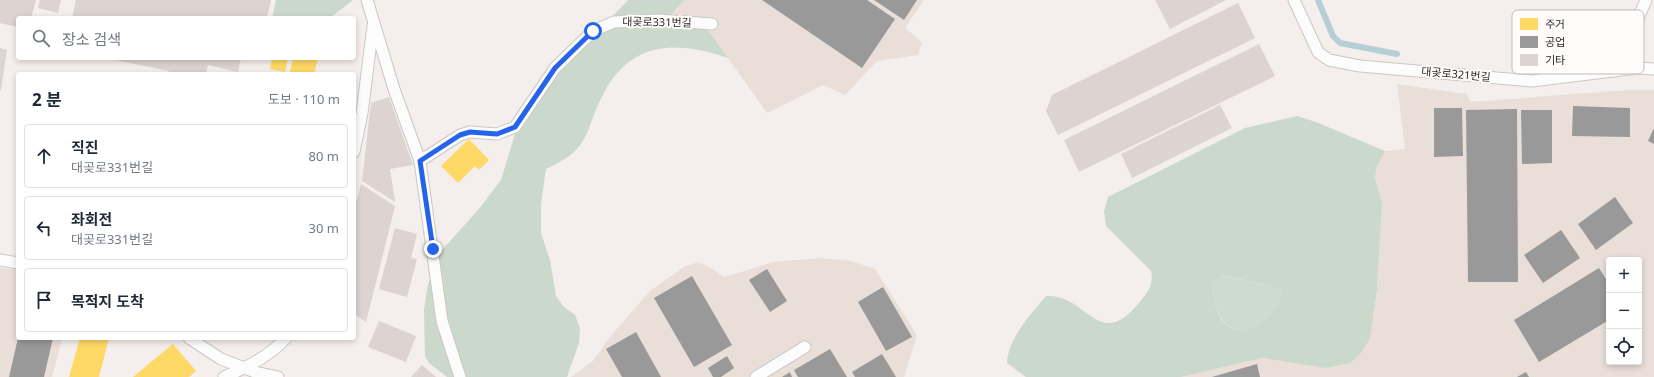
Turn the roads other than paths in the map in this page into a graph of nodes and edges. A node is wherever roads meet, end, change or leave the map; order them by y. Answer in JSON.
{"nodes":[{"id":1,"x":367,"y":0,"type":"edge"},
{"id":2,"x":1294,"y":0,"type":"edge"},
{"id":3,"x":1646,"y":0,"type":"edge"},
{"id":4,"x":1642,"y":10,"type":"edge"},
{"id":5,"x":373,"y":21,"type":"junction"},
{"id":6,"x":712,"y":24,"type":"dead end"},
{"id":7,"x":1644,"y":68,"type":"edge"},
{"id":8,"x":1654,"y":69,"type":"edge"},
{"id":9,"x":1590,"y":74,"type":"edge"},
{"id":10,"x":356,"y":142,"type":"edge"},
{"id":11,"x":420,"y":161,"type":"junction"},
{"id":12,"x":0,"y":260,"type":"edge"},
{"id":13,"x":16,"y":263,"type":"edge"},
{"id":14,"x":192,"y":340,"type":"edge"},
{"id":15,"x":284,"y":340,"type":"edge"},
{"id":16,"x":805,"y":347,"type":"dead end"},
{"id":17,"x":245,"y":368,"type":"junction"},
{"id":18,"x":224,"y":377,"type":"edge"},
{"id":19,"x":278,"y":377,"type":"edge"},
{"id":20,"x":460,"y":377,"type":"edge"},
{"id":21,"x":756,"y":377,"type":"edge"}],
"edges":[{"from":1,"to":5,"type":"lane"},
{"from":2,"to":9,"type":"lane","name":"대곶로321번길"},
{"from":3,"to":4,"type":"lane"},
{"from":5,"to":10,"type":"lane"},
{"from":5,"to":11,"type":"lane"},
{"from":6,"to":11,"type":"lane","name":"대곶로331번길"},
{"from":7,"to":8,"type":"lane","name":"대곶로321번길"},
{"from":11,"to":20,"type":"lane"},
{"from":12,"to":13,"type":"lane"},
{"from":14,"to":17,"type":"lane"},
{"from":15,"to":17,"type":"lane"},
{"from":16,"to":21,"type":"lane"},
{"from":17,"to":18,"type":"lane"},
{"from":17,"to":19,"type":"lane"}]}
